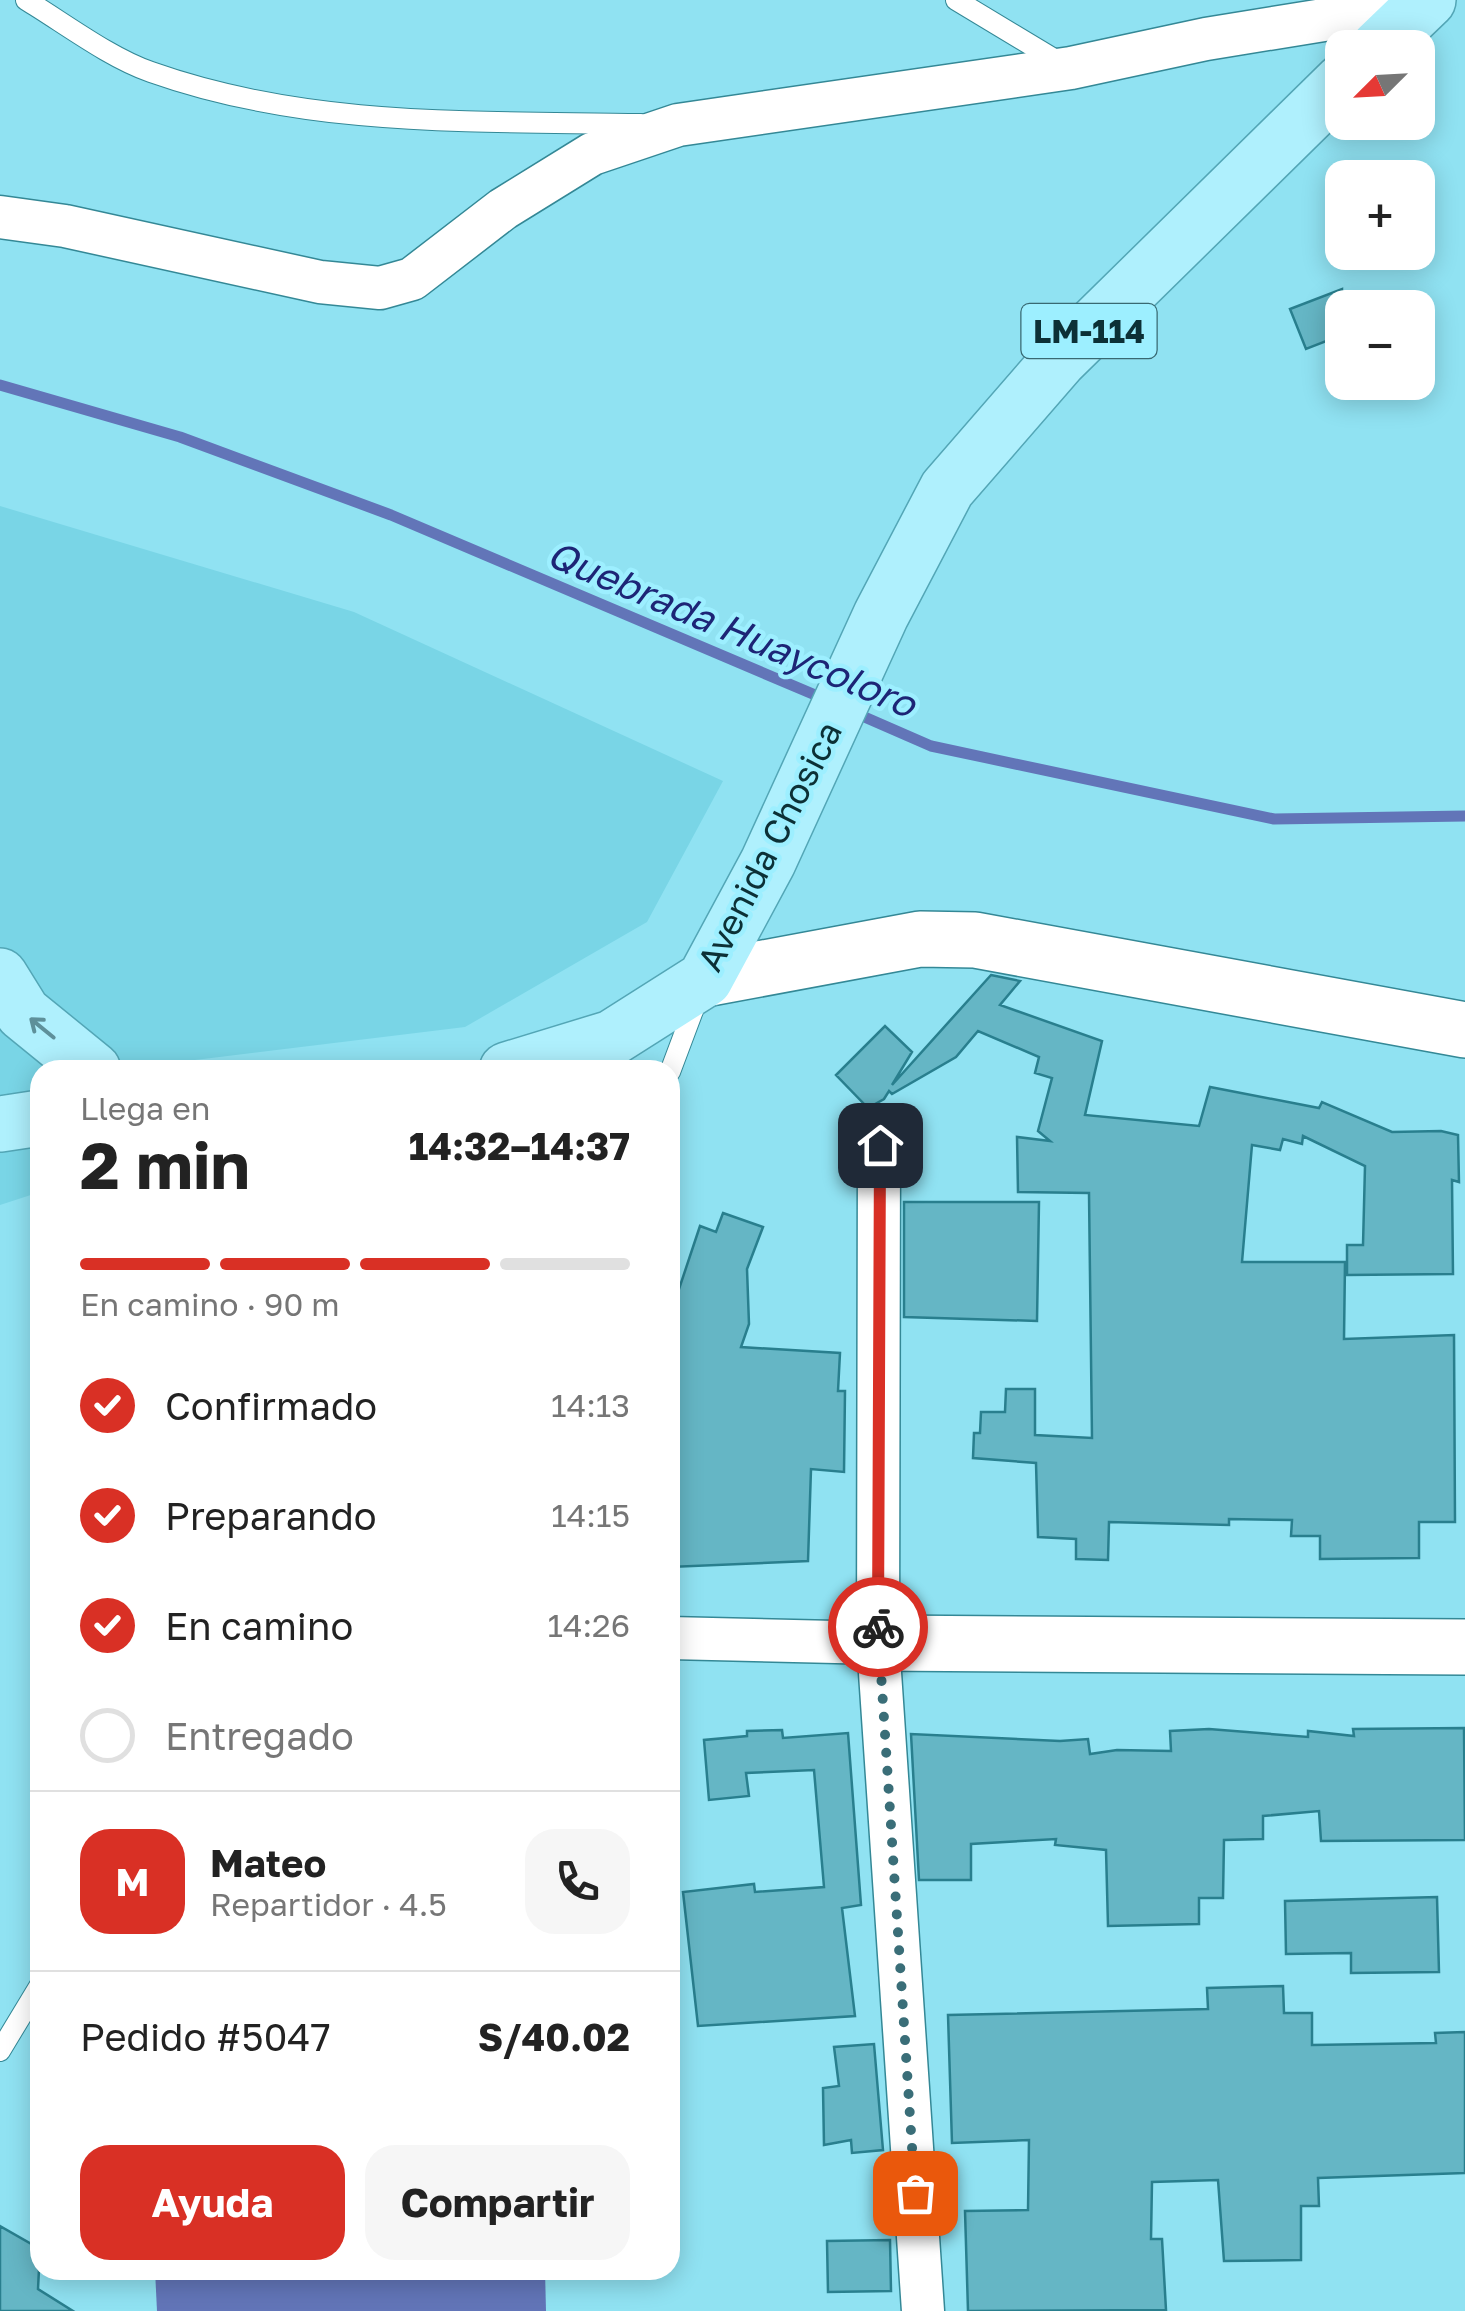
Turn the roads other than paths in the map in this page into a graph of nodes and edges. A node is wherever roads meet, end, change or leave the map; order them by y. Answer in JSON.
{"nodes":[{"id":1,"x":26,"y":0,"type":"edge"},
{"id":2,"x":956,"y":0,"type":"edge"},
{"id":3,"x":1425,"y":2,"type":"edge"},
{"id":4,"x":1396,"y":30,"type":"edge"},
{"id":5,"x":1070,"y":68,"type":"junction"},
{"id":6,"x":1325,"y":99,"type":"edge"},
{"id":7,"x":678,"y":125,"type":"junction"},
{"id":8,"x":0,"y":217,"type":"edge"},
{"id":9,"x":0,"y":976,"type":"edge"},
{"id":10,"x":705,"y":979,"type":"junction"},
{"id":11,"x":1465,"y":1030,"type":"edge"},
{"id":12,"x":81,"y":1060,"type":"edge"},
{"id":13,"x":540,"y":1060,"type":"edge"},
{"id":14,"x":675,"y":1060,"type":"edge"},
{"id":15,"x":30,"y":1120,"type":"edge"},
{"id":16,"x":0,"y":1124,"type":"edge"},
{"id":17,"x":880,"y":1145,"type":"dead end"},
{"id":18,"x":680,"y":1638,"type":"edge"},
{"id":19,"x":878,"y":1642,"type":"junction"},
{"id":20,"x":1465,"y":1647,"type":"edge"},
{"id":21,"x":30,"y":2001,"type":"edge"},
{"id":22,"x":0,"y":2051,"type":"edge"},
{"id":23,"x":923,"y":2311,"type":"edge"}],
"edges":[{"from":1,"to":7,"type":"lane"},
{"from":2,"to":5,"type":"lane"},
{"from":3,"to":4,"type":"main road"},
{"from":3,"to":5,"type":"street"},
{"from":5,"to":7,"type":"street"},
{"from":6,"to":10,"type":"main road","name":"Avenida Chosica","number":"LM-114"},
{"from":7,"to":8,"type":"street"},
{"from":12,"to":9,"type":"main road","one_way":true},
{"from":10,"to":11,"type":"main road"},
{"from":10,"to":13,"type":"main road","name":"Avenida Chosica","number":"LM-114"},
{"from":10,"to":14,"type":"lane"},
{"from":15,"to":16,"type":"main road"},
{"from":17,"to":19,"type":"street"},
{"from":18,"to":19,"type":"street"},
{"from":19,"to":20,"type":"main road"},
{"from":19,"to":23,"type":"street"},
{"from":21,"to":22,"type":"lane"}]}
